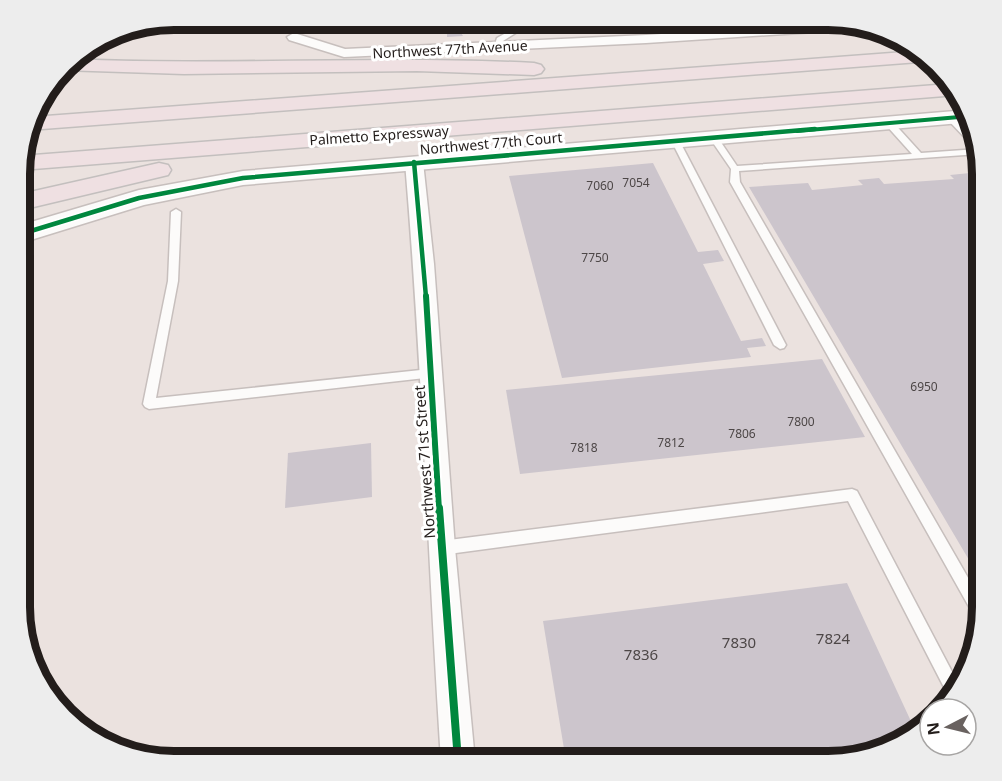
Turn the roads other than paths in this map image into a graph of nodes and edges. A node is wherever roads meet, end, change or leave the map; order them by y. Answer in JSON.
{"nodes":[{"id":1,"x":515,"y":30,"type":"edge"},
{"id":2,"x":640,"y":30,"type":"edge"},
{"id":3,"x":742,"y":30,"type":"edge"},
{"id":4,"x":294,"y":37,"type":"dead end"},
{"id":5,"x":646,"y":39,"type":"junction"},
{"id":6,"x":498,"y":47,"type":"junction"},
{"id":7,"x":896,"y":47,"type":"edge"},
{"id":8,"x":912,"y":57,"type":"edge"},
{"id":9,"x":80,"y":65,"type":"edge"},
{"id":10,"x":572,"y":71,"type":"junction"},
{"id":11,"x":932,"y":75,"type":"edge"},
{"id":12,"x":945,"y":91,"type":"edge"},
{"id":13,"x":46,"y":108,"type":"edge"},
{"id":14,"x":960,"y":117,"type":"edge"},
{"id":15,"x":888,"y":122,"type":"junction"},
{"id":16,"x":40,"y":123,"type":"edge"},
{"id":17,"x":379,"y":134,"type":"junction"},
{"id":18,"x":713,"y":136,"type":"junction"},
{"id":19,"x":675,"y":140,"type":"junction"},
{"id":20,"x":33,"y":145,"type":"edge"},
{"id":21,"x":970,"y":153,"type":"edge"},
{"id":22,"x":919,"y":157,"type":"junction"},
{"id":23,"x":31,"y":162,"type":"edge"},
{"id":24,"x":414,"y":162,"type":"junction"},
{"id":25,"x":735,"y":169,"type":"junction"},
{"id":26,"x":30,"y":200,"type":"edge"},
{"id":27,"x":176,"y":212,"type":"dead end"},
{"id":28,"x":30,"y":231,"type":"edge"},
{"id":29,"x":780,"y":345,"type":"dead end"},
{"id":30,"x":430,"y":374,"type":"junction"},
{"id":31,"x":441,"y":549,"type":"junction"},
{"id":32,"x":972,"y":598,"type":"edge"},
{"id":33,"x":949,"y":684,"type":"edge"},
{"id":34,"x":457,"y":751,"type":"edge"}],
"edges":[{"from":1,"to":6,"type":"lane"},
{"from":2,"to":5,"type":"street"},
{"from":3,"to":5,"type":"street","name":"Northwest 77th Avenue"},
{"from":4,"to":6,"type":"street","name":"Northwest 77th Avenue"},
{"from":5,"to":6,"type":"street","name":"Northwest 77th Avenue"},
{"from":7,"to":10,"type":"highway"},
{"from":8,"to":16,"type":"highway"},
{"from":9,"to":10,"type":"highway"},
{"from":10,"to":13,"type":"highway"},
{"from":11,"to":20,"type":"highway"},
{"from":12,"to":17,"type":"highway","name":"Palmetto Expressway"},
{"from":14,"to":15,"type":"street","name":"Northwest 77th Court"},
{"from":15,"to":18,"type":"street","name":"Northwest 77th Court"},
{"from":15,"to":22,"type":"lane"},
{"from":17,"to":23,"type":"highway","name":"Palmetto Expressway"},
{"from":17,"to":26,"type":"highway"},
{"from":18,"to":19,"type":"street","name":"Northwest 77th Court"},
{"from":18,"to":25,"type":"lane"},
{"from":19,"to":24,"type":"street","name":"Northwest 77th Court"},
{"from":19,"to":29,"type":"lane"},
{"from":21,"to":22,"type":"lane"},
{"from":22,"to":25,"type":"lane"},
{"from":24,"to":28,"type":"street","name":"Northwest 77th Court"},
{"from":24,"to":30,"type":"street","name":"Northwest 71st Street"},
{"from":25,"to":32,"type":"lane"},
{"from":27,"to":30,"type":"lane"},
{"from":30,"to":31,"type":"street","name":"Northwest 71st Street"},
{"from":31,"to":33,"type":"lane"},
{"from":31,"to":34,"type":"street","name":"Northwest 71st Street"}]}
